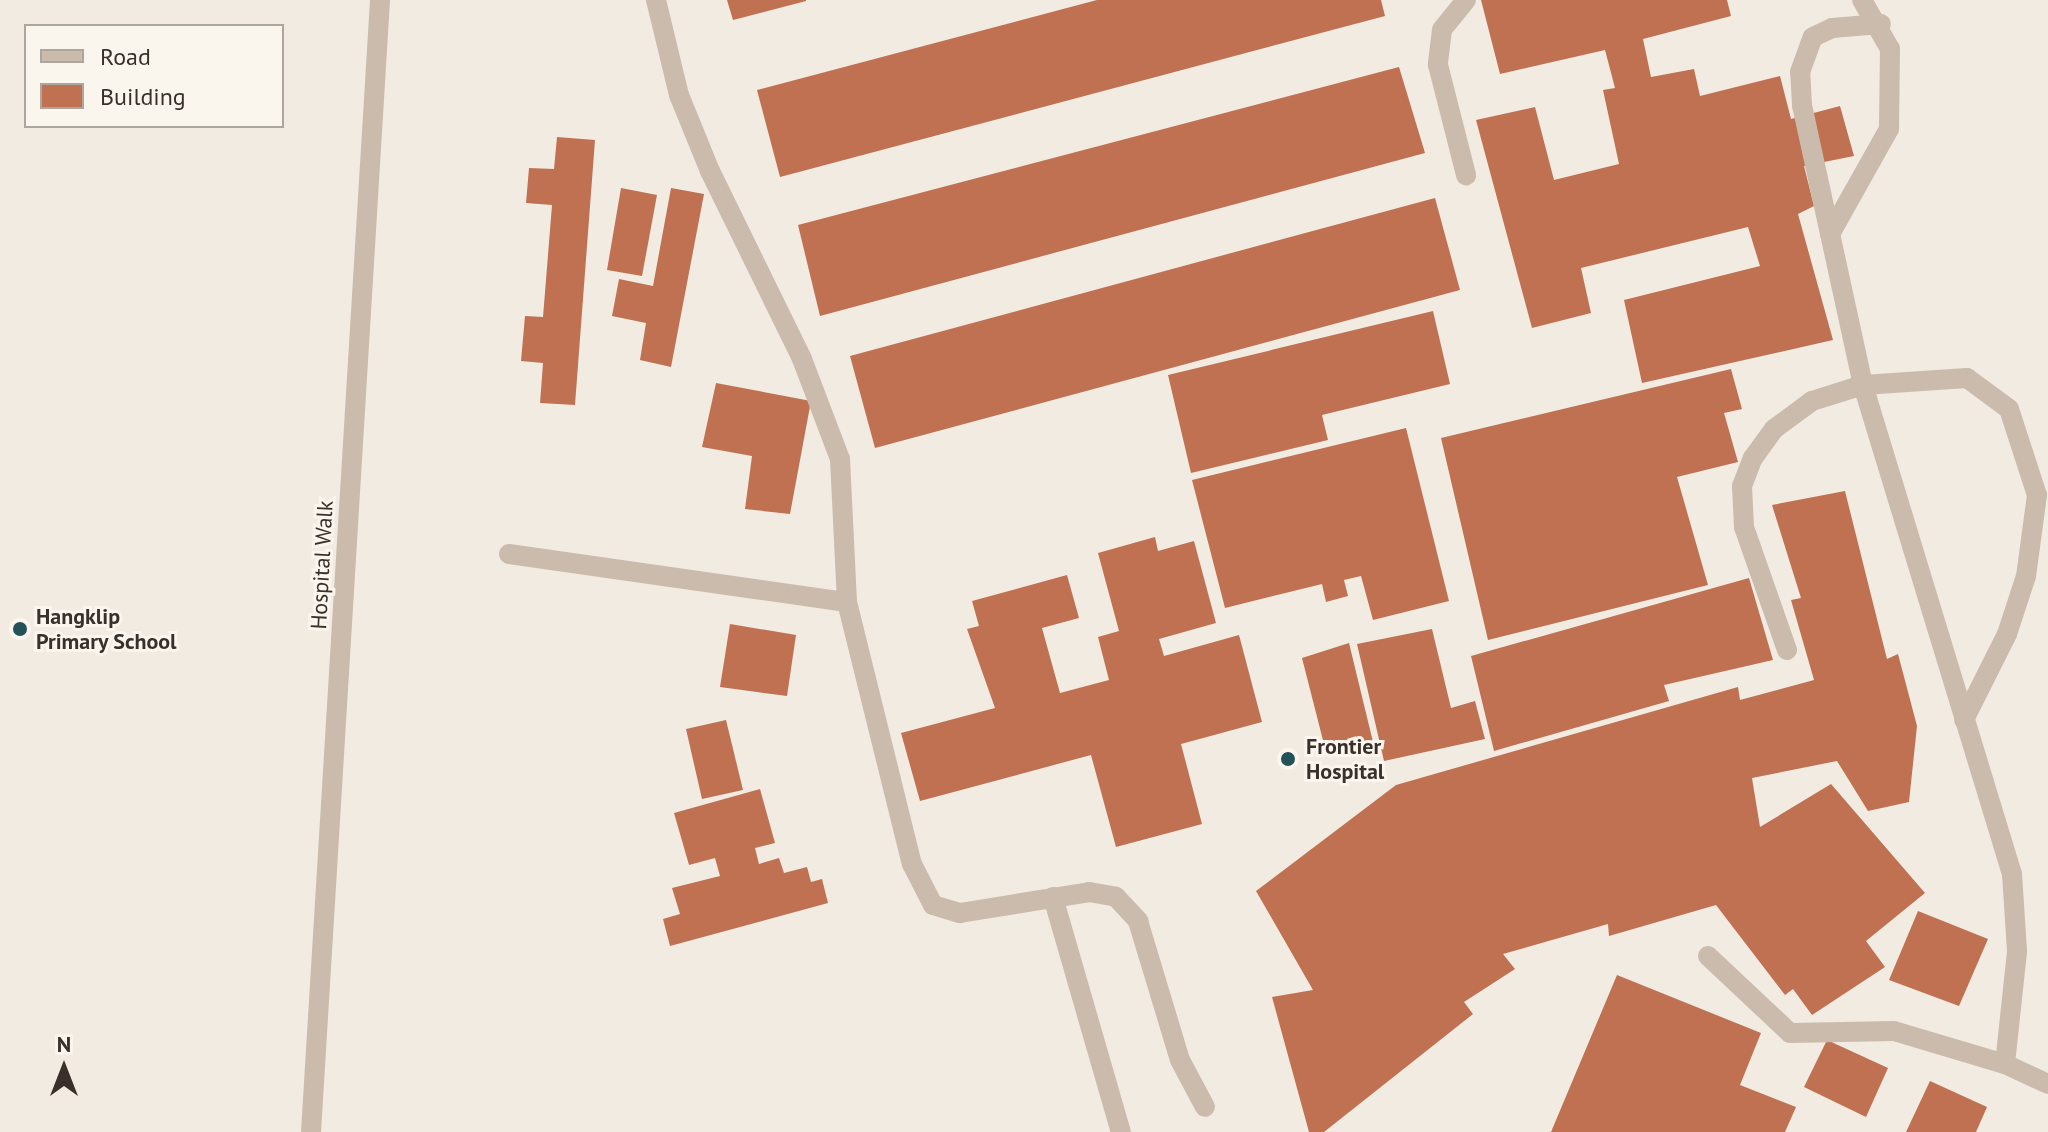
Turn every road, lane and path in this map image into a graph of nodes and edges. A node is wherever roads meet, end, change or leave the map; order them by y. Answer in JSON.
{"nodes":[{"id":1,"x":380,"y":0,"type":"edge"},
{"id":2,"x":656,"y":0,"type":"edge"},
{"id":3,"x":1466,"y":0,"type":"edge"},
{"id":4,"x":1862,"y":0,"type":"edge"},
{"id":5,"x":1881,"y":24,"type":"junction"},
{"id":6,"x":1466,"y":175,"type":"dead end"},
{"id":7,"x":1830,"y":234,"type":"junction"},
{"id":8,"x":1863,"y":385,"type":"junction"},
{"id":9,"x":509,"y":554,"type":"dead end"},
{"id":10,"x":2039,"y":558,"type":"edge"},
{"id":11,"x":847,"y":602,"type":"junction"},
{"id":12,"x":1787,"y":650,"type":"dead end"},
{"id":13,"x":1964,"y":720,"type":"junction"},
{"id":14,"x":1053,"y":897,"type":"junction"},
{"id":15,"x":1708,"y":956,"type":"dead end"},
{"id":16,"x":2005,"y":1064,"type":"junction"},
{"id":17,"x":2048,"y":1084,"type":"edge"},
{"id":18,"x":1205,"y":1107,"type":"dead end"},
{"id":19,"x":311,"y":1132,"type":"edge"},
{"id":20,"x":1121,"y":1132,"type":"edge"}],
"edges":[{"from":1,"to":19,"type":"street","name":"Hospital Walk"},
{"from":2,"to":11,"type":"street"},
{"from":3,"to":6,"type":"street"},
{"from":4,"to":5,"type":"street"},
{"from":5,"to":7,"type":"street"},
{"from":5,"to":7,"type":"street"},
{"from":7,"to":8,"type":"street"},
{"from":8,"to":10,"type":"street"},
{"from":8,"to":12,"type":"street"},
{"from":8,"to":13,"type":"street"},
{"from":9,"to":11,"type":"street"},
{"from":10,"to":13,"type":"street"},
{"from":11,"to":14,"type":"street"},
{"from":13,"to":16,"type":"street"},
{"from":14,"to":18,"type":"street"},
{"from":14,"to":20,"type":"street"},
{"from":15,"to":16,"type":"street"},
{"from":16,"to":17,"type":"street"}]}
